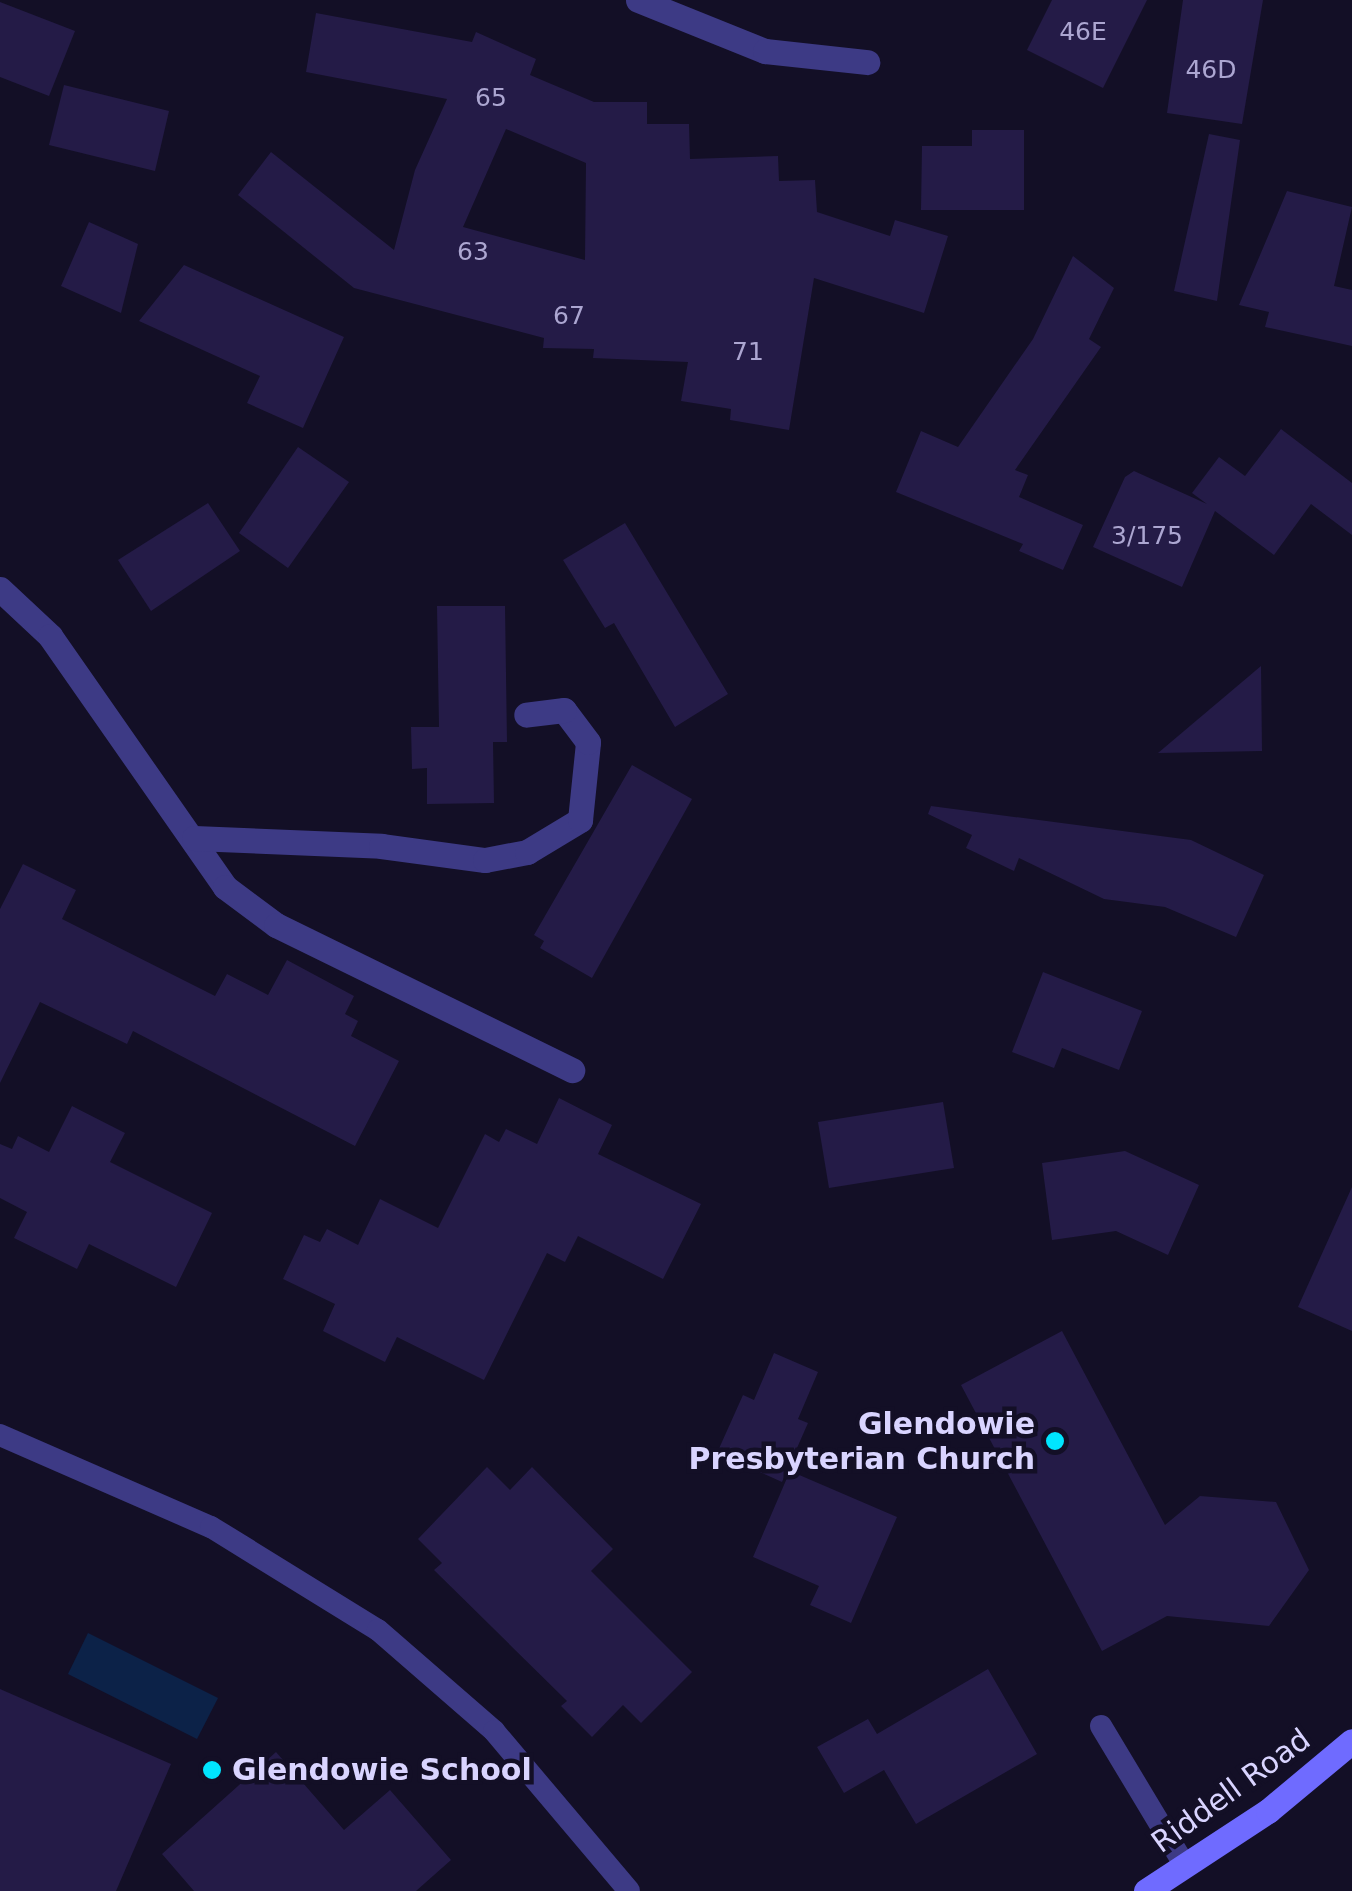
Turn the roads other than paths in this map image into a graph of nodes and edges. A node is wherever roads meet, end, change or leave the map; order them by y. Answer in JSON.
{"nodes":[{"id":1,"x":638,"y":0,"type":"edge"},
{"id":2,"x":868,"y":62,"type":"dead end"},
{"id":3,"x":0,"y":589,"type":"edge"},
{"id":4,"x":526,"y":715,"type":"dead end"},
{"id":5,"x":194,"y":838,"type":"junction"},
{"id":6,"x":572,"y":1070,"type":"dead end"},
{"id":7,"x":0,"y":1435,"type":"edge"},
{"id":8,"x":1101,"y":1726,"type":"dead end"},
{"id":9,"x":1352,"y":1742,"type":"edge"},
{"id":10,"x":1185,"y":1866,"type":"junction"},
{"id":11,"x":628,"y":1891,"type":"edge"},
{"id":12,"x":1146,"y":1891,"type":"edge"}],
"edges":[{"from":1,"to":2,"type":"street"},
{"from":3,"to":5,"type":"street"},
{"from":4,"to":5,"type":"street"},
{"from":5,"to":6,"type":"street"},
{"from":7,"to":11,"type":"lane"},
{"from":8,"to":10,"type":"lane"},
{"from":9,"to":10,"type":"street","name":"Riddell Road"},
{"from":10,"to":12,"type":"street","name":"Riddell Road"}]}
